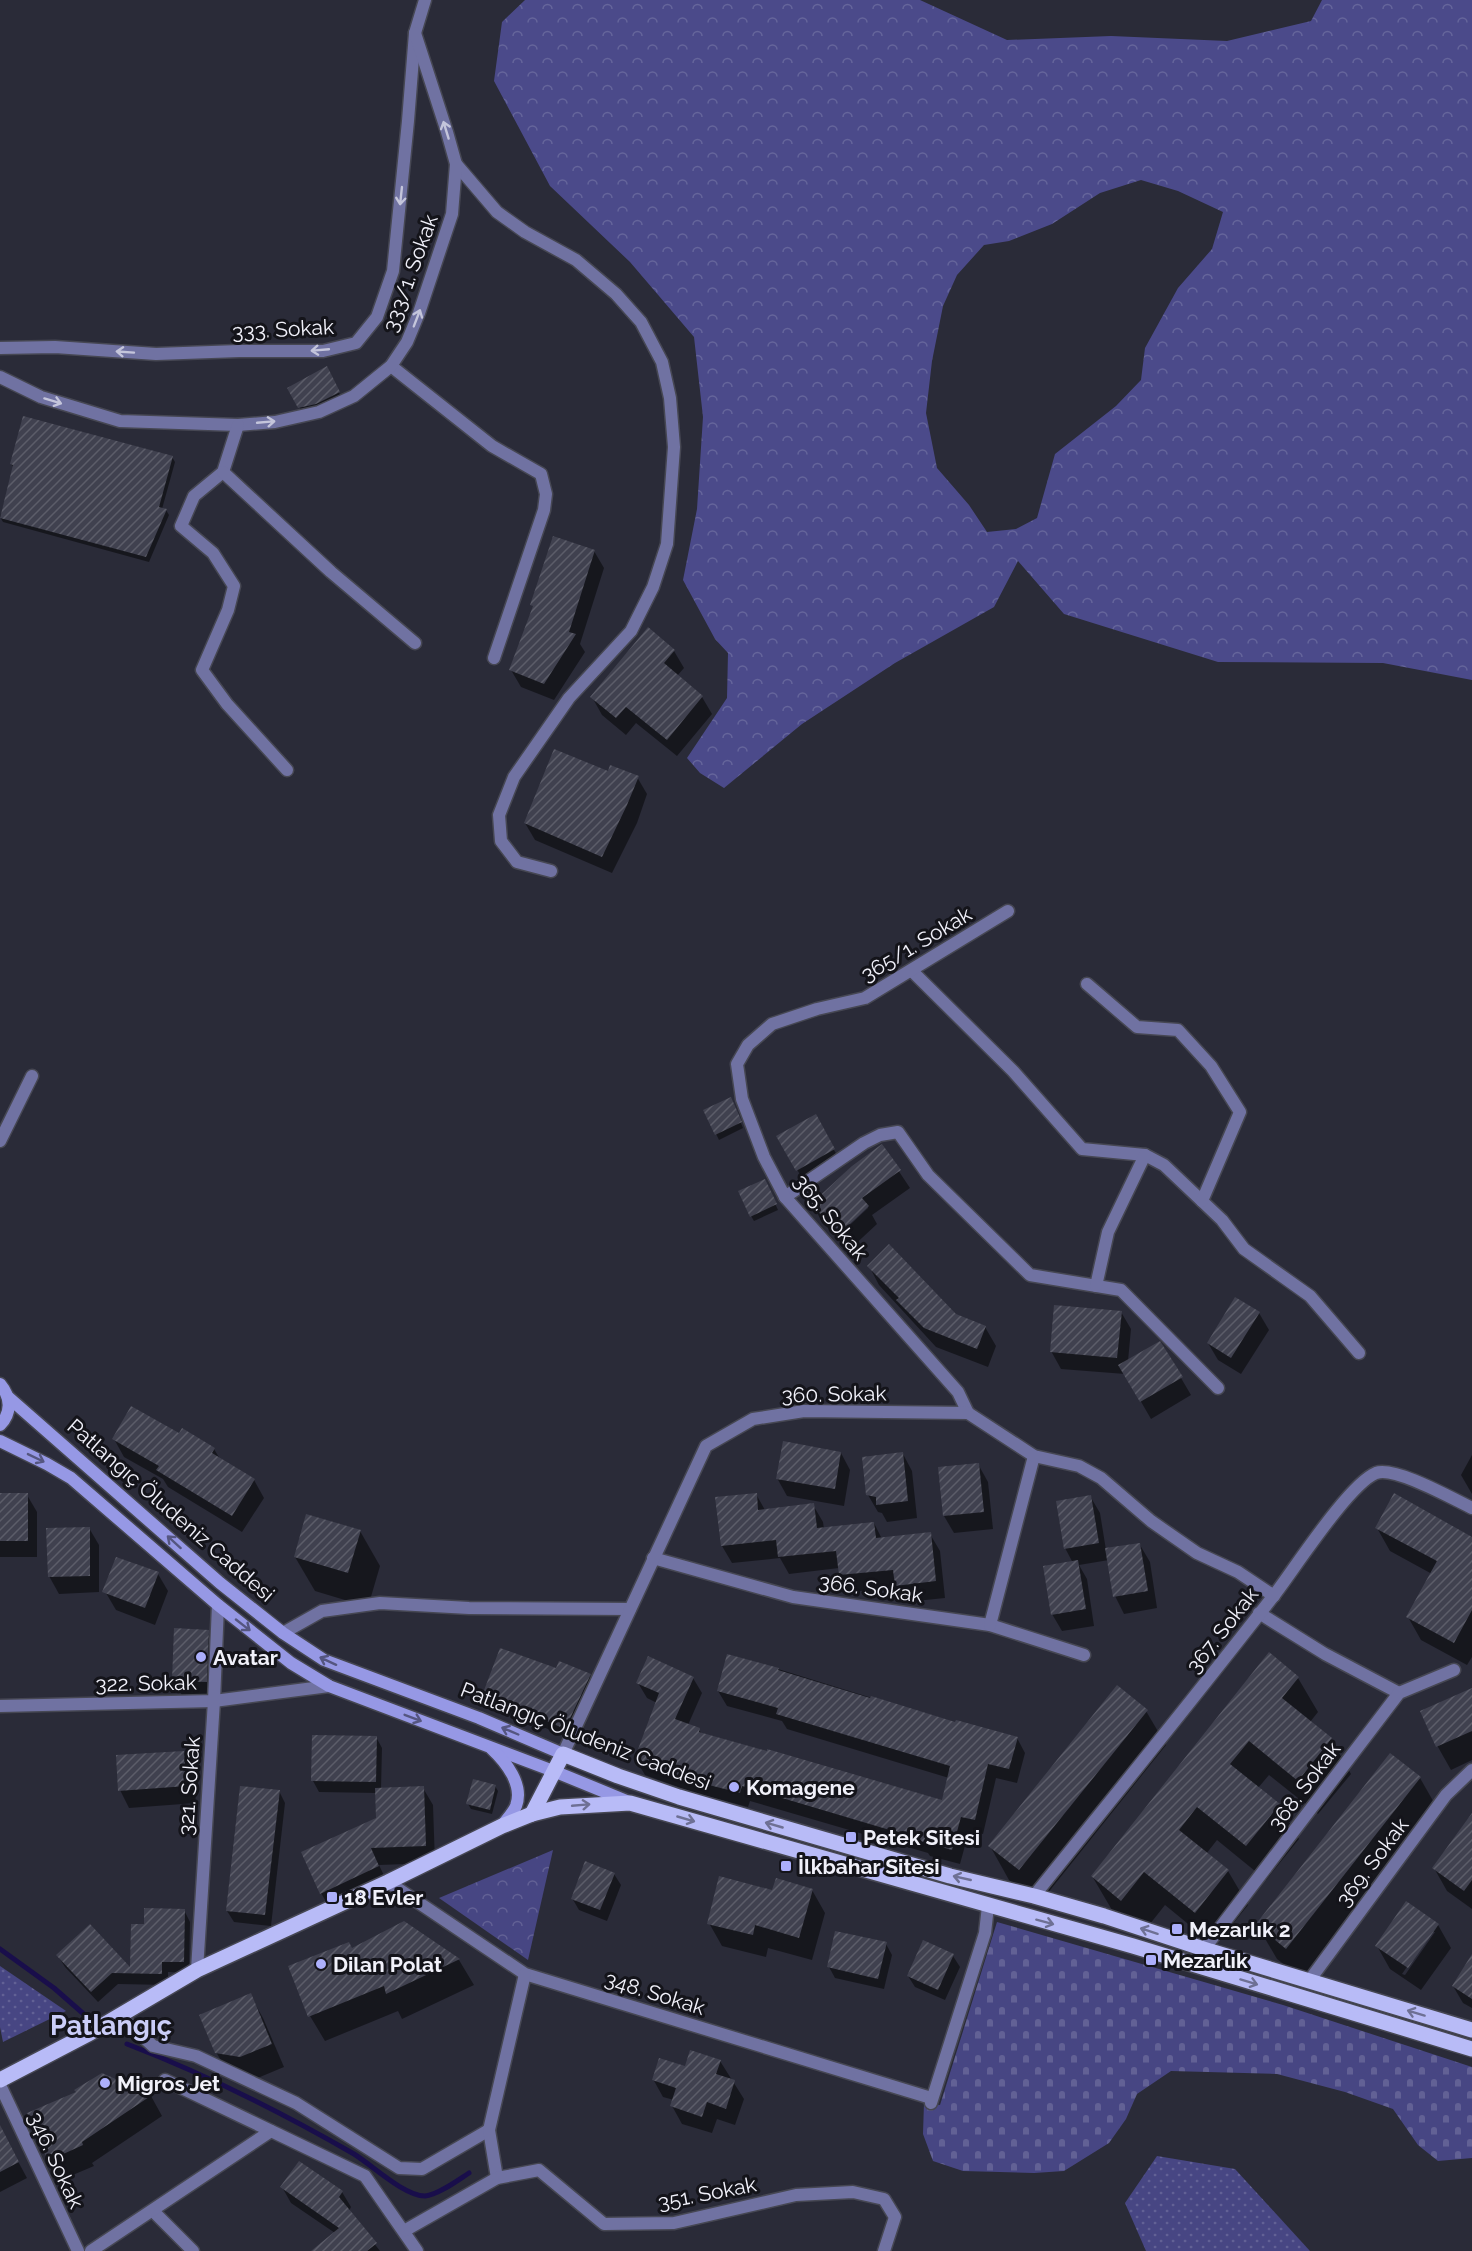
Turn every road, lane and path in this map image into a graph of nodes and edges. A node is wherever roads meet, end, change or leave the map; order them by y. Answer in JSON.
{"nodes":[{"id":1,"x":425,"y":0,"type":"edge"},
{"id":2,"x":415,"y":33,"type":"junction"},
{"id":3,"x":456,"y":164,"type":"junction"},
{"id":4,"x":0,"y":348,"type":"edge"},
{"id":5,"x":391,"y":366,"type":"junction"},
{"id":6,"x":0,"y":377,"type":"edge"},
{"id":7,"x":238,"y":425,"type":"junction"},
{"id":8,"x":223,"y":472,"type":"junction"},
{"id":9,"x":415,"y":643,"type":"dead end"},
{"id":10,"x":494,"y":658,"type":"dead end"},
{"id":11,"x":288,"y":770,"type":"dead end"},
{"id":12,"x":551,"y":871,"type":"dead end"},
{"id":13,"x":1008,"y":911,"type":"dead end"},
{"id":14,"x":912,"y":971,"type":"junction"},
{"id":15,"x":1087,"y":984,"type":"dead end"},
{"id":16,"x":772,"y":1023,"type":"joint"},
{"id":17,"x":32,"y":1076,"type":"dead end"},
{"id":18,"x":0,"y":1141,"type":"edge"},
{"id":19,"x":1145,"y":1155,"type":"junction"},
{"id":20,"x":785,"y":1197,"type":"junction"},
{"id":21,"x":1203,"y":1201,"type":"junction"},
{"id":22,"x":1096,"y":1286,"type":"junction"},
{"id":23,"x":1359,"y":1353,"type":"dead end"},
{"id":24,"x":0,"y":1384,"type":"edge"},
{"id":25,"x":1218,"y":1388,"type":"dead end"},
{"id":26,"x":8,"y":1397,"type":"junction"},
{"id":27,"x":968,"y":1413,"type":"junction"},
{"id":28,"x":0,"y":1425,"type":"edge"},
{"id":29,"x":0,"y":1441,"type":"edge"},
{"id":30,"x":1034,"y":1456,"type":"junction"},
{"id":31,"x":1472,"y":1509,"type":"edge"},
{"id":32,"x":653,"y":1558,"type":"junction"},
{"id":33,"x":1274,"y":1596,"type":"junction"},
{"id":34,"x":218,"y":1605,"type":"junction"},
{"id":35,"x":630,"y":1609,"type":"junction"},
{"id":36,"x":1259,"y":1613,"type":"junction"},
{"id":37,"x":990,"y":1625,"type":"junction"},
{"id":38,"x":284,"y":1633,"type":"junction"},
{"id":39,"x":1084,"y":1655,"type":"dead end"},
{"id":40,"x":1454,"y":1670,"type":"dead end"},
{"id":41,"x":329,"y":1686,"type":"junction"},
{"id":42,"x":1399,"y":1693,"type":"junction"},
{"id":43,"x":214,"y":1701,"type":"junction"},
{"id":44,"x":0,"y":1707,"type":"edge"},
{"id":45,"x":489,"y":1746,"type":"junction"},
{"id":46,"x":564,"y":1754,"type":"junction"},
{"id":47,"x":1472,"y":1770,"type":"edge"},
{"id":48,"x":556,"y":1772,"type":"junction"},
{"id":49,"x":630,"y":1803,"type":"junction"},
{"id":50,"x":532,"y":1814,"type":"junction"},
{"id":51,"x":502,"y":1826,"type":"junction"},
{"id":52,"x":388,"y":1882,"type":"junction"},
{"id":53,"x":1034,"y":1896,"type":"junction"},
{"id":54,"x":988,"y":1906,"type":"junction"},
{"id":55,"x":1204,"y":1949,"type":"junction"},
{"id":56,"x":197,"y":1970,"type":"junction"},
{"id":57,"x":525,"y":1974,"type":"junction"},
{"id":58,"x":1309,"y":1981,"type":"junction"},
{"id":59,"x":119,"y":2015,"type":"junction"},
{"id":60,"x":1472,"y":2030,"type":"edge"},
{"id":61,"x":1472,"y":2049,"type":"edge"},
{"id":62,"x":0,"y":2080,"type":"edge"},
{"id":63,"x":165,"y":2080,"type":"dead end"},
{"id":64,"x":0,"y":2085,"type":"edge"},
{"id":65,"x":489,"y":2130,"type":"junction"},
{"id":66,"x":271,"y":2131,"type":"junction"},
{"id":67,"x":497,"y":2178,"type":"junction"},
{"id":68,"x":153,"y":2211,"type":"junction"},
{"id":69,"x":404,"y":2231,"type":"junction"},
{"id":70,"x":78,"y":2251,"type":"edge"},
{"id":71,"x":91,"y":2251,"type":"edge"},
{"id":72,"x":193,"y":2251,"type":"edge"},
{"id":73,"x":417,"y":2251,"type":"edge"},
{"id":74,"x":884,"y":2251,"type":"edge"}],
"edges":[{"from":1,"to":2,"type":"street","name":"333. Sokak"},
{"from":3,"to":2,"type":"street","name":"333/1. Sokak","one_way":true},
{"from":2,"to":4,"type":"street","name":"333. Sokak","one_way":true},
{"from":5,"to":3,"type":"street","name":"333/1. Sokak","one_way":true},
{"from":3,"to":12,"type":"street"},
{"from":7,"to":5,"type":"street","name":"333/1. Sokak","one_way":true},
{"from":5,"to":10,"type":"street"},
{"from":6,"to":7,"type":"street","name":"333/1. Sokak","one_way":true},
{"from":7,"to":8,"type":"street"},
{"from":8,"to":9,"type":"street"},
{"from":8,"to":11,"type":"street"},
{"from":13,"to":14,"type":"street","name":"365/1. Sokak"},
{"from":14,"to":16,"type":"street","name":"365/1. Sokak"},
{"from":14,"to":19,"type":"street"},
{"from":15,"to":21,"type":"street"},
{"from":16,"to":20,"type":"street","name":"365. Sokak"},
{"from":17,"to":18,"type":"street"},
{"from":19,"to":21,"type":"street"},
{"from":19,"to":22,"type":"street"},
{"from":20,"to":22,"type":"street"},
{"from":20,"to":27,"type":"street","name":"365. Sokak"},
{"from":21,"to":23,"type":"street"},
{"from":22,"to":25,"type":"street"},
{"from":24,"to":26,"type":"main road","name":"Patlangıç Öludeniz Caddesi"},
{"from":26,"to":28,"type":"main road"},
{"from":38,"to":26,"type":"main road","name":"Patlangıç Öludeniz Caddesi","one_way":true},
{"from":27,"to":30,"type":"street"},
{"from":27,"to":32,"type":"street","name":"360. Sokak"},
{"from":29,"to":34,"type":"main road","name":"Patlangıç Öludeniz Caddesi","one_way":true},
{"from":30,"to":33,"type":"street"},
{"from":30,"to":37,"type":"street"},
{"from":31,"to":33,"type":"street","name":"367. Sokak"},
{"from":32,"to":35,"type":"street","name":"360. Sokak"},
{"from":32,"to":37,"type":"street","name":"366. Sokak"},
{"from":33,"to":36,"type":"street","name":"367. Sokak"},
{"from":34,"to":41,"type":"main road","name":"Patlangıç Öludeniz Caddesi","one_way":true},
{"from":34,"to":43,"type":"street","name":"321. Sokak"},
{"from":35,"to":38,"type":"street"},
{"from":35,"to":46,"type":"street","name":"360. Sokak"},
{"from":36,"to":42,"type":"street"},
{"from":36,"to":53,"type":"street","name":"367. Sokak"},
{"from":37,"to":39,"type":"street","name":"366. Sokak"},
{"from":46,"to":38,"type":"main road","name":"Patlangıç Öludeniz Caddesi","one_way":true},
{"from":40,"to":42,"type":"street"},
{"from":41,"to":43,"type":"street","name":"322. Sokak"},
{"from":41,"to":45,"type":"main road","name":"Patlangıç Öludeniz Caddesi","one_way":true},
{"from":42,"to":55,"type":"street","name":"368. Sokak"},
{"from":43,"to":44,"type":"street","name":"322. Sokak"},
{"from":43,"to":56,"type":"street","name":"321. Sokak"},
{"from":45,"to":48,"type":"main road","name":"Patlangıç Öludeniz Caddesi"},
{"from":45,"to":51,"type":"main road"},
{"from":46,"to":48,"type":"main road","name":"360. Sokak"},
{"from":53,"to":46,"type":"main road","name":"Patlangıç Öludeniz Caddesi","one_way":true},
{"from":47,"to":58,"type":"street","name":"369. Sokak"},
{"from":48,"to":49,"type":"main road","name":"Patlangıç Öludeniz Caddesi"},
{"from":48,"to":50,"type":"main road","name":"360. Sokak"},
{"from":50,"to":49,"type":"main road","one_way":true},
{"from":49,"to":54,"type":"main road","name":"Patlangıç Öludeniz Caddesi","one_way":true},
{"from":50,"to":51,"type":"main road"},
{"from":51,"to":52,"type":"main road"},
{"from":52,"to":56,"type":"main road"},
{"from":52,"to":57,"type":"street","name":"348. Sokak"},
{"from":55,"to":53,"type":"main road","name":"Patlangıç Öludeniz Caddesi","one_way":true},
{"from":54,"to":57,"type":"street","name":"348. Sokak"},
{"from":54,"to":61,"type":"main road","name":"Patlangıç Öludeniz Caddesi","one_way":true},
{"from":55,"to":58,"type":"main road","name":"Patlangıç Öludeniz Caddesi"},
{"from":56,"to":59,"type":"main road"},
{"from":57,"to":65,"type":"street"},
{"from":60,"to":58,"type":"main road","name":"Patlangıç Öludeniz Caddesi","one_way":true},
{"from":59,"to":62,"type":"main road"},
{"from":59,"to":65,"type":"street"},
{"from":63,"to":66,"type":"street"},
{"from":64,"to":70,"type":"street","name":"346. Sokak"},
{"from":65,"to":67,"type":"street"},
{"from":66,"to":68,"type":"street"},
{"from":66,"to":69,"type":"street"},
{"from":67,"to":69,"type":"street","name":"351. Sokak"},
{"from":67,"to":74,"type":"street","name":"351. Sokak"},
{"from":68,"to":71,"type":"street"},
{"from":68,"to":72,"type":"street"},
{"from":69,"to":73,"type":"street"}]}
